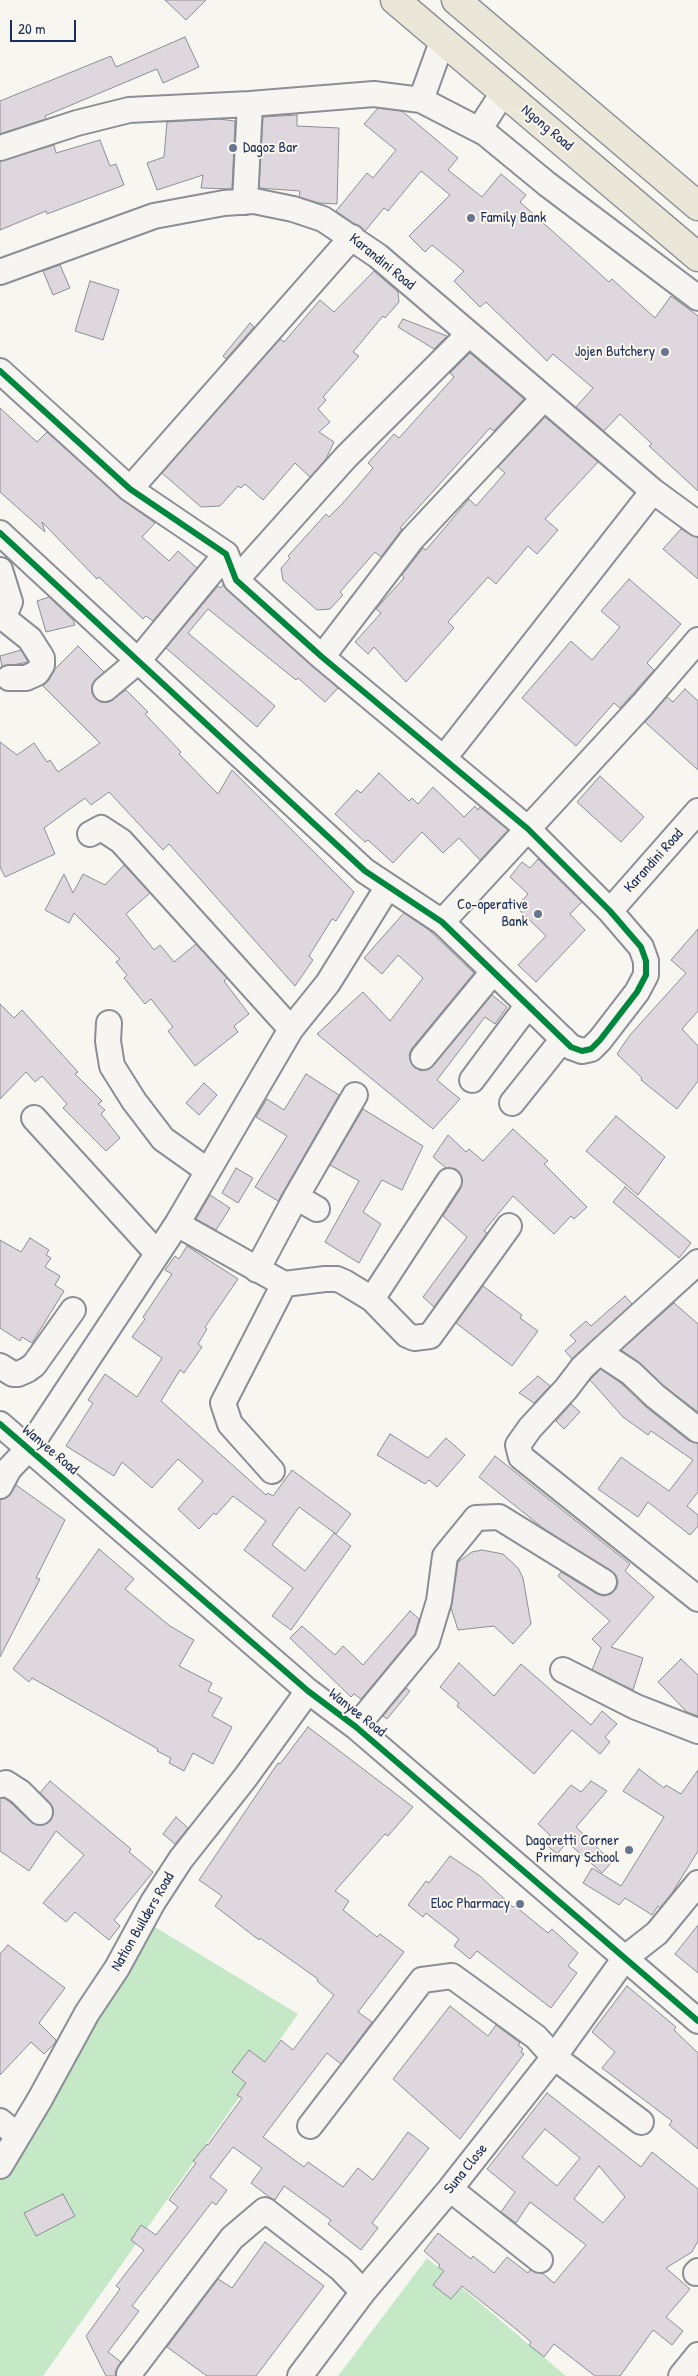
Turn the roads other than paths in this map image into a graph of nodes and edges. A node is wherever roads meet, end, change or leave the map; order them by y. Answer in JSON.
{"nodes":[{"id":1,"x":395,"y":0,"type":"edge"},
{"id":2,"x":456,"y":0,"type":"edge"},
{"id":3,"x":443,"y":40,"type":"junction"},
{"id":4,"x":504,"y":91,"type":"junction"},
{"id":5,"x":421,"y":100,"type":"junction"},
{"id":6,"x":250,"y":104,"type":"junction"},
{"id":7,"x":478,"y":130,"type":"junction"},
{"id":8,"x":0,"y":148,"type":"edge"},
{"id":9,"x":245,"y":202,"type":"junction"},
{"id":10,"x":698,"y":206,"type":"edge"},
{"id":11,"x":352,"y":237,"type":"junction"},
{"id":12,"x":698,"y":257,"type":"edge"},
{"id":13,"x":0,"y":272,"type":"edge"},
{"id":14,"x":698,"y":298,"type":"edge"},
{"id":15,"x":468,"y":335,"type":"junction"},
{"id":16,"x":0,"y":371,"type":"edge"},
{"id":17,"x":544,"y":398,"type":"junction"},
{"id":18,"x":130,"y":489,"type":"junction"},
{"id":19,"x":652,"y":491,"type":"junction"},
{"id":20,"x":698,"y":524,"type":"edge"},
{"id":21,"x":0,"y":533,"type":"edge"},
{"id":22,"x":226,"y":554,"type":"junction"},
{"id":23,"x":0,"y":570,"type":"edge"},
{"id":24,"x":236,"y":580,"type":"junction"},
{"id":25,"x":0,"y":615,"type":"edge"},
{"id":26,"x":698,"y":640,"type":"edge"},
{"id":27,"x":322,"y":657,"type":"junction"},
{"id":28,"x":137,"y":662,"type":"junction"},
{"id":29,"x":9,"y":678,"type":"dead end"},
{"id":30,"x":105,"y":689,"type":"dead end"},
{"id":31,"x":444,"y":758,"type":"junction"},
{"id":32,"x":698,"y":811,"type":"edge"},
{"id":33,"x":528,"y":829,"type":"junction"},
{"id":34,"x":90,"y":834,"type":"dead end"},
{"id":35,"x":387,"y":888,"type":"junction"},
{"id":36,"x":610,"y":911,"type":"junction"},
{"id":37,"x":442,"y":922,"type":"junction"},
{"id":38,"x":493,"y":972,"type":"junction"},
{"id":39,"x":528,"y":1005,"type":"junction"},
{"id":40,"x":109,"y":1023,"type":"dead end"},
{"id":41,"x":292,"y":1029,"type":"junction"},
{"id":42,"x":563,"y":1038,"type":"junction"},
{"id":43,"x":423,"y":1057,"type":"dead end"},
{"id":44,"x":472,"y":1080,"type":"dead end"},
{"id":45,"x":356,"y":1094,"type":"dead end"},
{"id":46,"x":512,"y":1103,"type":"dead end"},
{"id":47,"x":34,"y":1118,"type":"dead end"},
{"id":48,"x":208,"y":1171,"type":"junction"},
{"id":49,"x":449,"y":1181,"type":"dead end"},
{"id":50,"x":296,"y":1197,"type":"junction"},
{"id":51,"x":317,"y":1209,"type":"dead end"},
{"id":52,"x":177,"y":1224,"type":"junction"},
{"id":53,"x":509,"y":1226,"type":"dead end"},
{"id":54,"x":157,"y":1253,"type":"junction"},
{"id":55,"x":698,"y":1262,"type":"edge"},
{"id":56,"x":258,"y":1270,"type":"junction"},
{"id":57,"x":284,"y":1284,"type":"junction"},
{"id":58,"x":372,"y":1299,"type":"junction"},
{"id":59,"x":73,"y":1310,"type":"dead end"},
{"id":60,"x":599,"y":1352,"type":"junction"},
{"id":61,"x":0,"y":1366,"type":"edge"},
{"id":62,"x":0,"y":1424,"type":"edge"},
{"id":63,"x":698,"y":1430,"type":"edge"},
{"id":64,"x":29,"y":1448,"type":"junction"},
{"id":65,"x":272,"y":1471,"type":"dead end"},
{"id":66,"x":3,"y":1474,"type":"edge"},
{"id":67,"x":604,"y":1582,"type":"dead end"},
{"id":68,"x":698,"y":1599,"type":"edge"},
{"id":69,"x":563,"y":1670,"type":"dead end"},
{"id":70,"x":308,"y":1691,"type":"junction"},
{"id":71,"x":356,"y":1727,"type":"junction"},
{"id":72,"x":698,"y":1731,"type":"edge"},
{"id":73,"x":0,"y":1785,"type":"edge"},
{"id":74,"x":40,"y":1812,"type":"dead end"},
{"id":75,"x":698,"y":1883,"type":"edge"},
{"id":76,"x":625,"y":1958,"type":"junction"},
{"id":77,"x":698,"y":2021,"type":"edge"},
{"id":78,"x":554,"y":2057,"type":"junction"},
{"id":79,"x":0,"y":2121,"type":"edge"},
{"id":80,"x":641,"y":2122,"type":"dead end"},
{"id":81,"x":310,"y":2126,"type":"dead end"},
{"id":82,"x":18,"y":2136,"type":"junction"},
{"id":83,"x":0,"y":2166,"type":"edge"},
{"id":84,"x":450,"y":2189,"type":"junction"},
{"id":85,"x":540,"y":2260,"type":"dead end"},
{"id":86,"x":363,"y":2292,"type":"junction"},
{"id":87,"x":698,"y":2354,"type":"edge"},
{"id":88,"x":129,"y":2374,"type":"dead end"},
{"id":89,"x":300,"y":2376,"type":"edge"},
{"id":90,"x":681,"y":2376,"type":"edge"}],
"edges":[{"from":1,"to":3,"type":"main road","name":"Ngong Road"},
{"from":2,"to":10,"type":"main road"},
{"from":3,"to":4,"type":"main road","name":"Ngong Road"},
{"from":3,"to":5,"type":"street"},
{"from":4,"to":7,"type":"street"},
{"from":4,"to":12,"type":"main road","name":"Ngong Road"},
{"from":5,"to":6,"type":"street"},
{"from":5,"to":7,"type":"street"},
{"from":6,"to":8,"type":"street"},
{"from":6,"to":9,"type":"street"},
{"from":7,"to":14,"type":"street"},
{"from":9,"to":11,"type":"street","name":"Karandini Road"},
{"from":9,"to":13,"type":"street","name":"Karandini Road"},
{"from":11,"to":15,"type":"street","name":"Karandini Road"},
{"from":11,"to":18,"type":"street"},
{"from":15,"to":17,"type":"street","name":"Karandini Road"},
{"from":15,"to":24,"type":"street"},
{"from":16,"to":18,"type":"street"},
{"from":17,"to":19,"type":"street","name":"Karandini Road"},
{"from":17,"to":27,"type":"street"},
{"from":18,"to":22,"type":"street"},
{"from":19,"to":20,"type":"street","name":"Karandini Road"},
{"from":19,"to":31,"type":"street"},
{"from":21,"to":28,"type":"street"},
{"from":22,"to":24,"type":"street"},
{"from":22,"to":28,"type":"street"},
{"from":23,"to":25,"type":"street"},
{"from":24,"to":27,"type":"street"},
{"from":25,"to":29,"type":"street"},
{"from":26,"to":33,"type":"street"},
{"from":27,"to":31,"type":"street"},
{"from":28,"to":30,"type":"street"},
{"from":28,"to":35,"type":"street"},
{"from":31,"to":33,"type":"street"},
{"from":32,"to":36,"type":"street","name":"Karandini Road"},
{"from":33,"to":36,"type":"street"},
{"from":33,"to":37,"type":"street"},
{"from":34,"to":41,"type":"street"},
{"from":35,"to":37,"type":"street"},
{"from":35,"to":41,"type":"street"},
{"from":36,"to":42,"type":"street"},
{"from":37,"to":38,"type":"street"},
{"from":38,"to":39,"type":"street"},
{"from":38,"to":43,"type":"street"},
{"from":39,"to":42,"type":"street"},
{"from":39,"to":44,"type":"street"},
{"from":40,"to":48,"type":"street"},
{"from":41,"to":48,"type":"street"},
{"from":42,"to":46,"type":"street"},
{"from":45,"to":50,"type":"street"},
{"from":47,"to":54,"type":"street"},
{"from":48,"to":52,"type":"street"},
{"from":49,"to":58,"type":"street"},
{"from":50,"to":51,"type":"street"},
{"from":50,"to":56,"type":"street"},
{"from":52,"to":54,"type":"street"},
{"from":52,"to":56,"type":"street"},
{"from":53,"to":58,"type":"street"},
{"from":54,"to":64,"type":"street"},
{"from":55,"to":60,"type":"street"},
{"from":56,"to":57,"type":"street"},
{"from":57,"to":58,"type":"street"},
{"from":57,"to":65,"type":"street"},
{"from":59,"to":61,"type":"street"},
{"from":60,"to":63,"type":"street"},
{"from":60,"to":68,"type":"street"},
{"from":62,"to":64,"type":"street","name":"Wanyee Road"},
{"from":64,"to":66,"type":"street"},
{"from":64,"to":70,"type":"street","name":"Wanyee Road"},
{"from":67,"to":71,"type":"street"},
{"from":69,"to":72,"type":"street"},
{"from":70,"to":71,"type":"street","name":"Wanyee Road"},
{"from":70,"to":82,"type":"street","name":"Nation Builders Road"},
{"from":71,"to":76,"type":"street","name":"Wanyee Road"},
{"from":73,"to":74,"type":"street"},
{"from":75,"to":76,"type":"street","name":"Suna Close"},
{"from":76,"to":77,"type":"street","name":"Wanyee Road"},
{"from":76,"to":78,"type":"street","name":"Suna Close"},
{"from":78,"to":80,"type":"street"},
{"from":78,"to":81,"type":"street"},
{"from":78,"to":84,"type":"street","name":"Suna Close"},
{"from":79,"to":82,"type":"street"},
{"from":82,"to":83,"type":"street","name":"Nation Builders Road"},
{"from":84,"to":85,"type":"street"},
{"from":84,"to":86,"type":"street","name":"Suna Close"},
{"from":86,"to":88,"type":"street"},
{"from":86,"to":89,"type":"street","name":"Suna Close"},
{"from":87,"to":90,"type":"street"}]}
